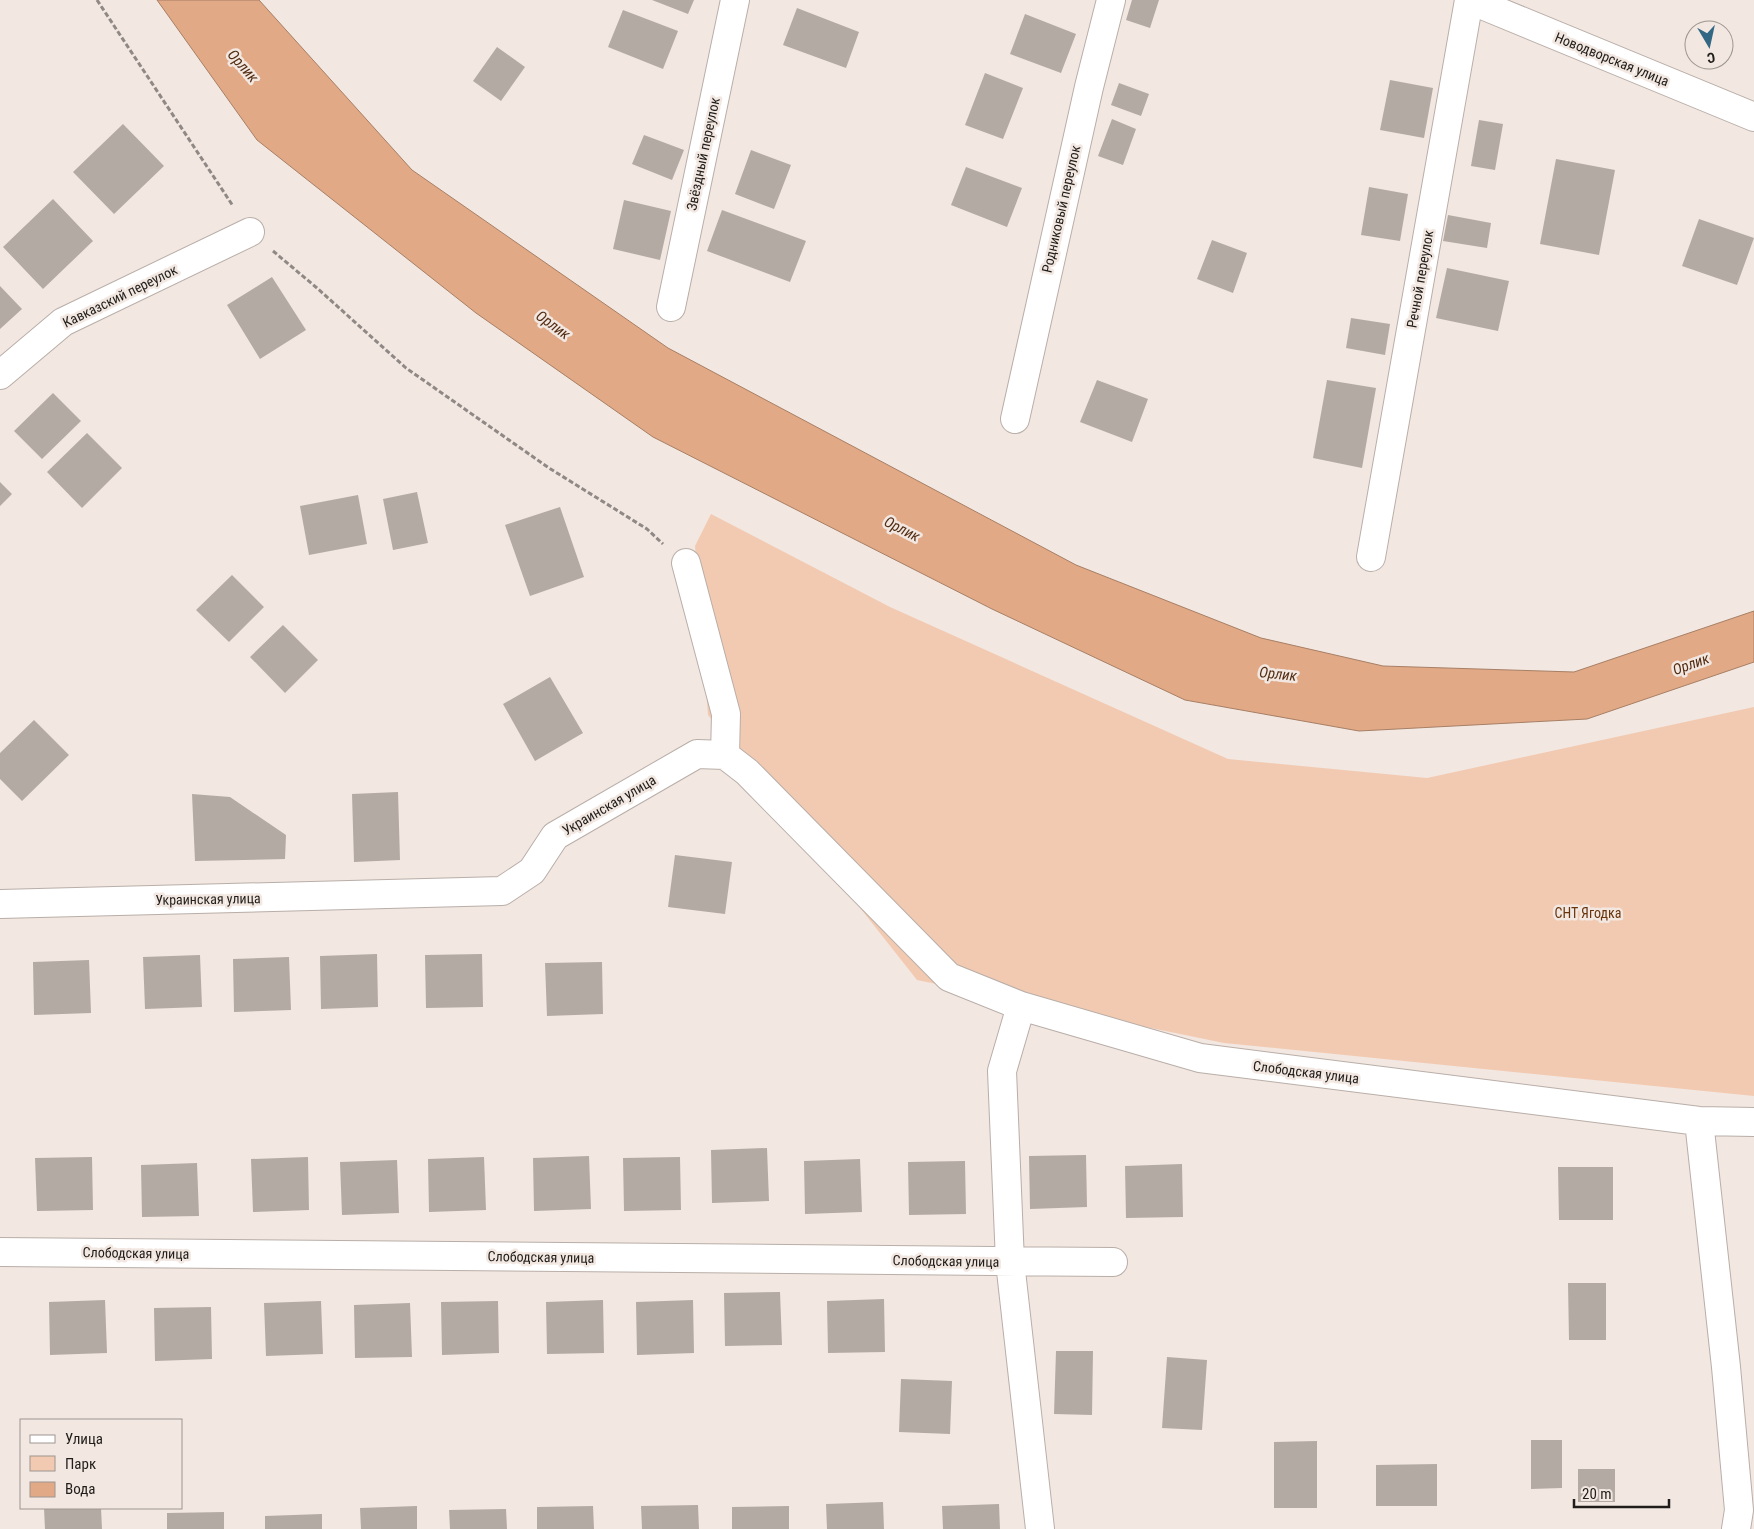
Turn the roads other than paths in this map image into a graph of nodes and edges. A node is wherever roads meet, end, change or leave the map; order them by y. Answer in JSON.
{"nodes":[{"id":1,"x":736,"y":0,"type":"edge"},
{"id":2,"x":1111,"y":0,"type":"edge"},
{"id":3,"x":1470,"y":0,"type":"edge"},
{"id":4,"x":1754,"y":118,"type":"edge"},
{"id":5,"x":250,"y":232,"type":"road end"},
{"id":6,"x":671,"y":308,"type":"dead end"},
{"id":7,"x":0,"y":374,"type":"edge"},
{"id":8,"x":1015,"y":419,"type":"dead end"},
{"id":9,"x":1371,"y":557,"type":"dead end"},
{"id":10,"x":686,"y":563,"type":"road end"},
{"id":11,"x":725,"y":755,"type":"junction"},
{"id":12,"x":0,"y":904,"type":"edge"},
{"id":13,"x":1021,"y":1006,"type":"junction"},
{"id":14,"x":1699,"y":1121,"type":"junction"},
{"id":15,"x":1754,"y":1122,"type":"edge"},
{"id":16,"x":0,"y":1252,"type":"edge"},
{"id":17,"x":1010,"y":1262,"type":"junction"},
{"id":18,"x":1114,"y":1262,"type":"dead end"},
{"id":19,"x":1040,"y":1529,"type":"edge"},
{"id":20,"x":1736,"y":1529,"type":"edge"}],
"edges":[{"from":1,"to":6,"type":"street","name":"Звёздный переулок"},
{"from":2,"to":8,"type":"street","name":"Родниковый переулок"},
{"from":3,"to":4,"type":"street","name":"Новодворская улица"},
{"from":3,"to":9,"type":"street","name":"Речной переулок"},
{"from":5,"to":7,"type":"street","name":"Кавказский переулок"},
{"from":10,"to":11,"type":"street"},
{"from":11,"to":12,"type":"street","name":"Украинская улица"},
{"from":11,"to":13,"type":"street"},
{"from":13,"to":14,"type":"street","name":"Слободская улица"},
{"from":13,"to":17,"type":"street","name":"Слободская улица"},
{"from":14,"to":15,"type":"street","name":"Слободская улица"},
{"from":14,"to":20,"type":"street"},
{"from":16,"to":17,"type":"street","name":"Слободская улица"},
{"from":17,"to":18,"type":"street"},
{"from":17,"to":19,"type":"street"}]}
